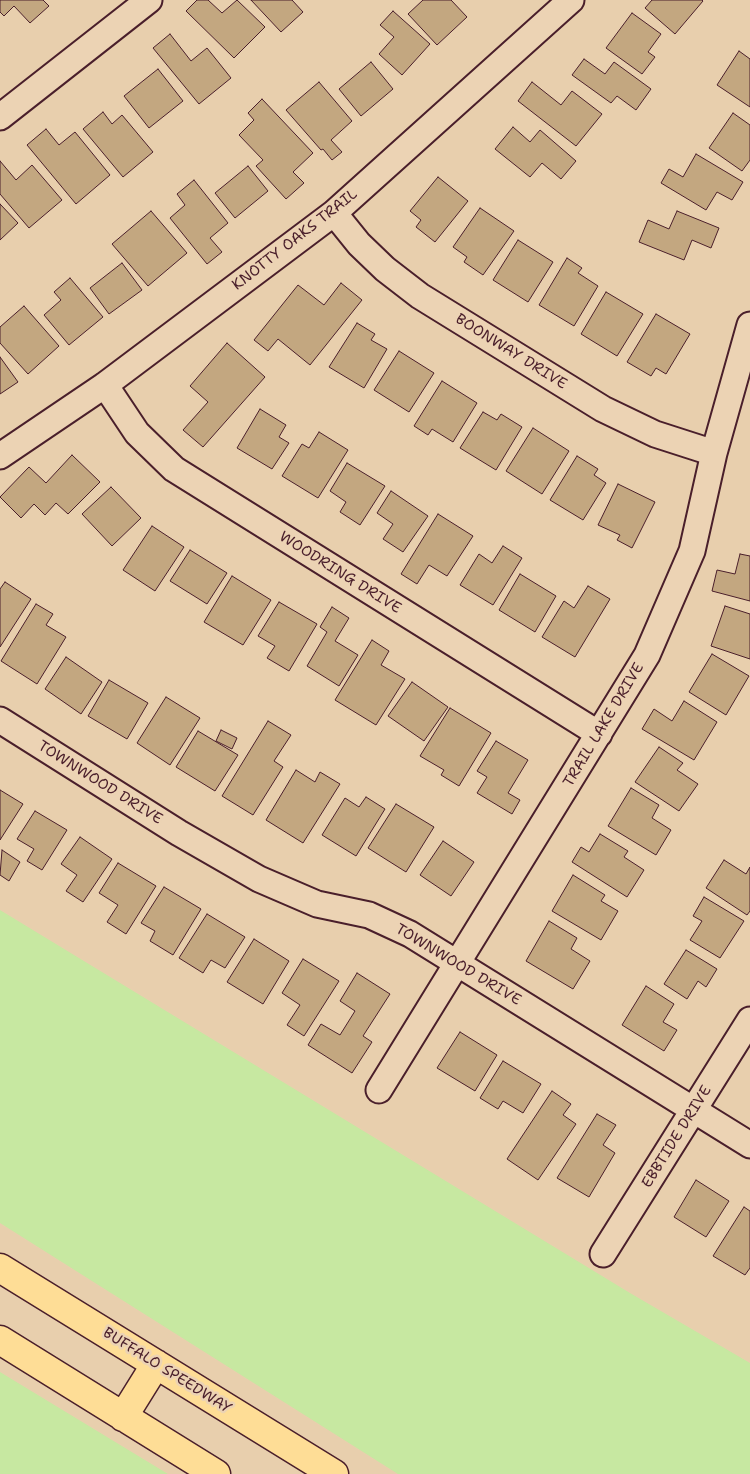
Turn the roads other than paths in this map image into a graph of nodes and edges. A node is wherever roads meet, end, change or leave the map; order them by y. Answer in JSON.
{"nodes":[{"id":1,"x":150,"y":0,"type":"edge"},
{"id":2,"x":572,"y":0,"type":"edge"},
{"id":3,"x":0,"y":117,"type":"edge"},
{"id":4,"x":334,"y":213,"type":"junction"},
{"id":5,"x":750,"y":325,"type":"edge"},
{"id":6,"x":105,"y":385,"type":"junction"},
{"id":7,"x":714,"y":453,"type":"junction"},
{"id":8,"x":0,"y":456,"type":"edge"},
{"id":9,"x":0,"y":720,"type":"edge"},
{"id":10,"x":599,"y":734,"type":"junction"},
{"id":11,"x":458,"y":963,"type":"junction"},
{"id":12,"x":750,"y":1020,"type":"edge"},
{"id":13,"x":379,"y":1090,"type":"dead end"},
{"id":14,"x":694,"y":1111,"type":"junction"},
{"id":15,"x":750,"y":1145,"type":"edge"},
{"id":16,"x":603,"y":1254,"type":"dead end"},
{"id":17,"x":0,"y":1268,"type":"edge"},
{"id":18,"x":0,"y":1340,"type":"edge"},
{"id":19,"x":156,"y":1364,"type":"junction"},
{"id":20,"x":123,"y":1418,"type":"junction"},
{"id":21,"x":216,"y":1474,"type":"edge"},
{"id":22,"x":334,"y":1474,"type":"edge"}],
"edges":[{"from":1,"to":3,"type":"street"},
{"from":2,"to":4,"type":"street","name":"KNOTTY OAKS TRAIL"},
{"from":4,"to":6,"type":"street","name":"KNOTTY OAKS TRAIL"},
{"from":4,"to":7,"type":"street","name":"BOONWAY DRIVE"},
{"from":5,"to":7,"type":"street","name":"TRAIL LAKE DRIVE"},
{"from":6,"to":8,"type":"street","name":"KNOTTY OAKS TRAIL"},
{"from":6,"to":10,"type":"street","name":"WOODRING DRIVE"},
{"from":7,"to":10,"type":"street","name":"TRAIL LAKE DRIVE"},
{"from":9,"to":11,"type":"street","name":"TOWNWOOD DRIVE"},
{"from":10,"to":11,"type":"street","name":"TRAIL LAKE DRIVE"},
{"from":11,"to":13,"type":"street","name":"TRAIL LAKE DRIVE"},
{"from":11,"to":14,"type":"street","name":"TOWNWOOD DRIVE"},
{"from":12,"to":14,"type":"street","name":"EBBTIDE DRIVE"},
{"from":14,"to":15,"type":"street","name":"TOWNWOOD DRIVE"},
{"from":14,"to":16,"type":"street","name":"EBBTIDE DRIVE"},
{"from":17,"to":19,"type":"main road","name":"BUFFALO SPEEDWAY"},
{"from":18,"to":20,"type":"main road"},
{"from":19,"to":20,"type":"main road"},
{"from":19,"to":22,"type":"main road","name":"BUFFALO SPEEDWAY"},
{"from":20,"to":21,"type":"main road"}]}
